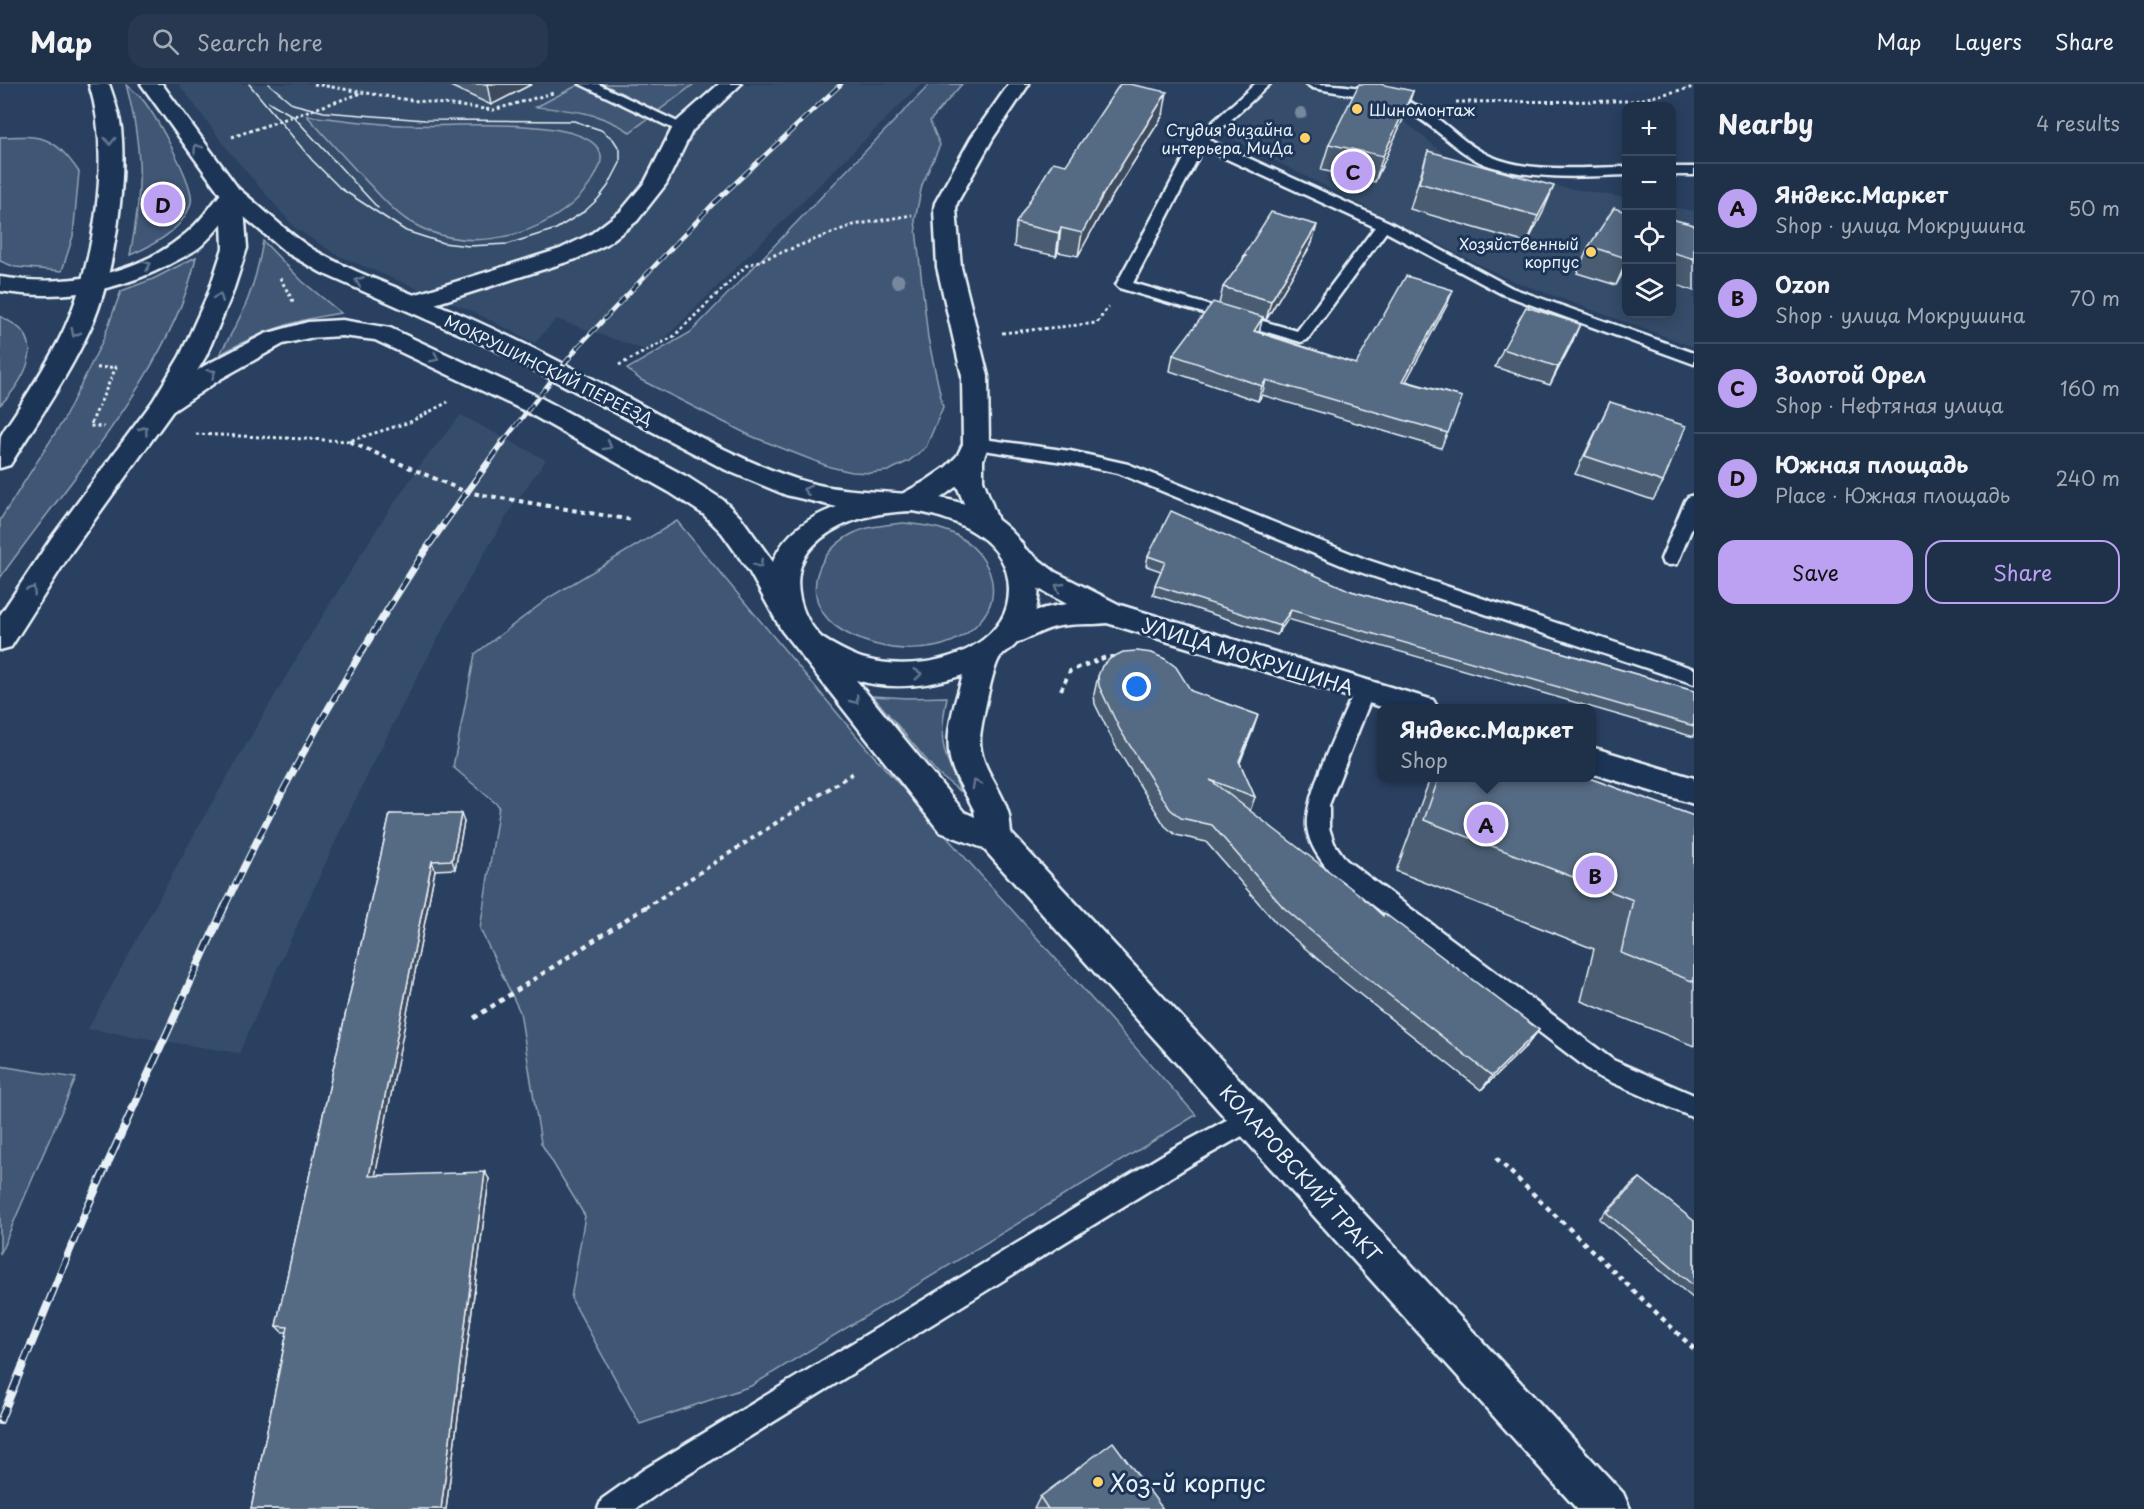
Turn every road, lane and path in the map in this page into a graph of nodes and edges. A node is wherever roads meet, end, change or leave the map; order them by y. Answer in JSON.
{"nodes":[{"id":1,"x":99,"y":84,"type":"edge"},
{"id":2,"x":151,"y":84,"type":"edge"},
{"id":3,"x":314,"y":84,"type":"edge"},
{"id":4,"x":587,"y":84,"type":"edge"},
{"id":5,"x":731,"y":84,"type":"edge"},
{"id":6,"x":1019,"y":84,"type":"edge"},
{"id":7,"x":1263,"y":84,"type":"edge"},
{"id":8,"x":1314,"y":84,"type":"edge"},
{"id":9,"x":1694,"y":87,"type":"edge"},
{"id":10,"x":363,"y":93,"type":"junction"},
{"id":11,"x":553,"y":93,"type":"dead end"},
{"id":12,"x":1389,"y":101,"type":"junction"},
{"id":13,"x":683,"y":128,"type":"junction"},
{"id":14,"x":232,"y":137,"type":"dead end"},
{"id":15,"x":1200,"y":141,"type":"junction"},
{"id":16,"x":1622,"y":171,"type":"edge"},
{"id":17,"x":1676,"y":171,"type":"edge"},
{"id":18,"x":1694,"y":171,"type":"edge"},
{"id":19,"x":232,"y":195,"type":"junction"},
{"id":20,"x":945,"y":209,"type":"junction"},
{"id":21,"x":1384,"y":225,"type":"junction"},
{"id":22,"x":278,"y":273,"type":"dead end"},
{"id":23,"x":0,"y":284,"type":"edge"},
{"id":24,"x":92,"y":285,"type":"junction"},
{"id":25,"x":1124,"y":285,"type":"junction"},
{"id":26,"x":413,"y":303,"type":"junction"},
{"id":27,"x":296,"y":308,"type":"dead end"},
{"id":28,"x":992,"y":334,"type":"dead end"},
{"id":29,"x":1694,"y":359,"type":"edge"},
{"id":30,"x":90,"y":368,"type":"dead end"},
{"id":31,"x":613,"y":368,"type":"dead end"},
{"id":32,"x":50,"y":379,"type":"junction"},
{"id":33,"x":452,"y":401,"type":"dead end"},
{"id":34,"x":164,"y":405,"type":"junction"},
{"id":35,"x":0,"y":421,"type":"edge"},
{"id":36,"x":107,"y":427,"type":"dead end"},
{"id":37,"x":196,"y":434,"type":"dead end"},
{"id":38,"x":349,"y":441,"type":"junction"},
{"id":39,"x":973,"y":452,"type":"junction"},
{"id":40,"x":0,"y":459,"type":"edge"},
{"id":41,"x":1694,"y":501,"type":"edge"},
{"id":42,"x":897,"y":502,"type":"junction"},
{"id":43,"x":632,"y":520,"type":"dead end"},
{"id":44,"x":986,"y":526,"type":"junction"},
{"id":45,"x":1014,"y":555,"type":"junction"},
{"id":46,"x":1670,"y":559,"type":"dead end"},
{"id":47,"x":784,"y":606,"type":"junction"},
{"id":48,"x":1109,"y":613,"type":"junction"},
{"id":49,"x":805,"y":638,"type":"junction"},
{"id":50,"x":0,"y":639,"type":"edge"},
{"id":51,"x":995,"y":645,"type":"junction"},
{"id":52,"x":1127,"y":658,"type":"edge"},
{"id":53,"x":1694,"y":677,"type":"edge"},
{"id":54,"x":1060,"y":690,"type":"dead end"},
{"id":55,"x":1364,"y":691,"type":"junction"},
{"id":56,"x":1408,"y":704,"type":"edge"},
{"id":57,"x":1596,"y":762,"type":"edge"},
{"id":58,"x":853,"y":773,"type":"dead end"},
{"id":59,"x":1694,"y":791,"type":"edge"},
{"id":60,"x":995,"y":838,"type":"junction"},
{"id":61,"x":474,"y":1018,"type":"dead end"},
{"id":62,"x":1694,"y":1107,"type":"edge"},
{"id":63,"x":1251,"y":1118,"type":"junction"},
{"id":64,"x":1496,"y":1158,"type":"dead end"},
{"id":65,"x":1694,"y":1349,"type":"edge"},
{"id":66,"x":612,"y":1509,"type":"edge"},
{"id":67,"x":1607,"y":1509,"type":"edge"}],
"edges":[{"from":1,"to":24,"type":"main road","one_way":true},
{"from":19,"to":2,"type":"main road","name":"МОКРУШИНСКИЙ ПЕРЕЕЗД","one_way":true},
{"from":3,"to":10,"type":"path"},
{"from":4,"to":13,"type":"lane"},
{"from":5,"to":13,"type":"main road"},
{"from":6,"to":20,"type":"main road"},
{"from":7,"to":15,"type":"lane"},
{"from":8,"to":12,"type":"lane"},
{"from":9,"to":12,"type":"path"},
{"from":10,"to":11,"type":"path"},
{"from":10,"to":14,"type":"path"},
{"from":12,"to":16,"type":"lane"},
{"from":13,"to":26,"type":"main road"},
{"from":15,"to":21,"type":"lane"},
{"from":15,"to":25,"type":"lane"},
{"from":17,"to":18,"type":"lane"},
{"from":24,"to":19,"type":"main road","one_way":true},
{"from":26,"to":19,"type":"main road","name":"МОКРУШИНСКИЙ ПЕРЕЕЗД","one_way":true},
{"from":34,"to":19,"type":"main road","one_way":true},
{"from":20,"to":31,"type":"path"},
{"from":20,"to":39,"type":"main road"},
{"from":21,"to":25,"type":"lane"},
{"from":21,"to":29,"type":"lane"},
{"from":22,"to":27,"type":"path"},
{"from":23,"to":24,"type":"main road"},
{"from":24,"to":32,"type":"main road","one_way":true},
{"from":25,"to":28,"type":"path"},
{"from":42,"to":26,"type":"main road","name":"МОКРУШИНСКИЙ ПЕРЕЕЗД","one_way":true},
{"from":30,"to":36,"type":"path"},
{"from":32,"to":35,"type":"main road"},
{"from":32,"to":40,"type":"main road"},
{"from":33,"to":38,"type":"path"},
{"from":34,"to":47,"type":"main road","one_way":true},
{"from":50,"to":34,"type":"main road","one_way":true},
{"from":37,"to":38,"type":"path"},
{"from":38,"to":43,"type":"path"},
{"from":39,"to":42,"type":"main road"},
{"from":39,"to":44,"type":"main road"},
{"from":39,"to":53,"type":"lane"},
{"from":41,"to":46,"type":"lane"},
{"from":42,"to":44,"type":"main road"},
{"from":42,"to":47,"type":"main road"},
{"from":44,"to":45,"type":"main road"},
{"from":48,"to":45,"type":"main road","one_way":true},
{"from":45,"to":51,"type":"main road"},
{"from":47,"to":49,"type":"main road"},
{"from":48,"to":51,"type":"main road"},
{"from":48,"to":55,"type":"main road","name":"УЛИЦА МОКРУШИНА"},
{"from":49,"to":51,"type":"main road","one_way":true},
{"from":49,"to":60,"type":"main road","one_way":true},
{"from":60,"to":51,"type":"main road","one_way":true},
{"from":52,"to":54,"type":"path"},
{"from":55,"to":56,"type":"main road","name":"УЛИЦА МОКРУШИНА"},
{"from":55,"to":62,"type":"lane"},
{"from":57,"to":59,"type":"main road"},
{"from":58,"to":61,"type":"path"},
{"from":60,"to":63,"type":"main road","name":"КОЛАРОВСКИЙ ТРАКТ"},
{"from":63,"to":66,"type":"lane"},
{"from":63,"to":67,"type":"main road","name":"КОЛАРОВСКИЙ ТРАКТ"},
{"from":64,"to":65,"type":"path"}]}
